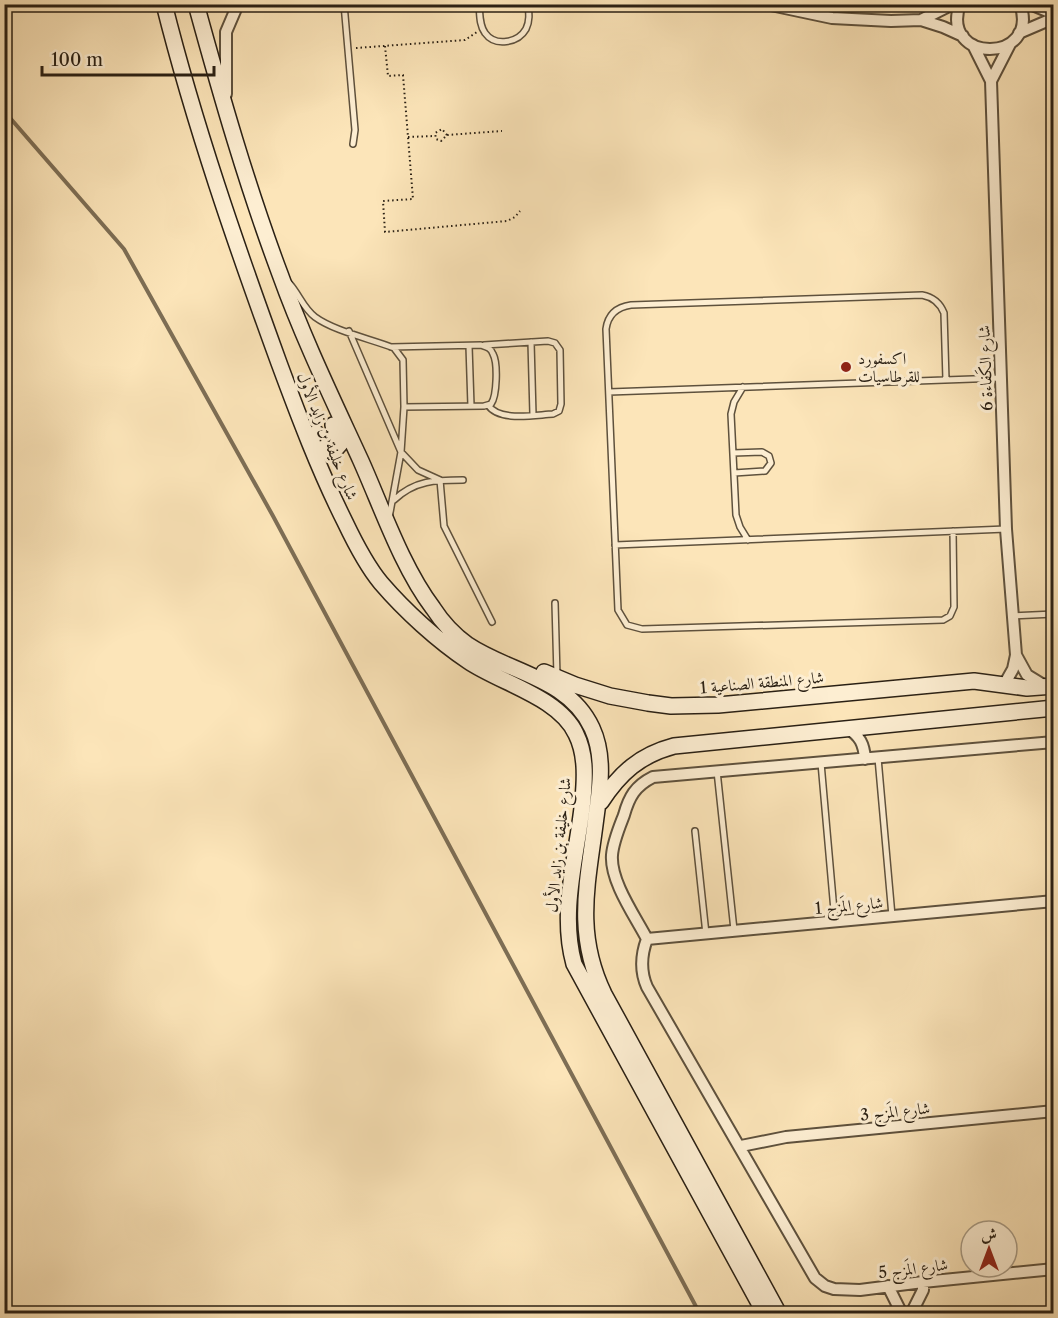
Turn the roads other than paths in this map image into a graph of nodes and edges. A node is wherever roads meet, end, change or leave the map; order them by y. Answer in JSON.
{"nodes":[{"id":1,"x":164,"y":4,"type":"edge"},
{"id":2,"x":195,"y":4,"type":"edge"},
{"id":3,"x":238,"y":4,"type":"edge"},
{"id":4,"x":344,"y":4,"type":"edge"},
{"id":5,"x":479,"y":4,"type":"edge"},
{"id":6,"x":528,"y":4,"type":"edge"},
{"id":7,"x":766,"y":4,"type":"edge"},
{"id":8,"x":953,"y":4,"type":"edge"},
{"id":9,"x":960,"y":4,"type":"edge"},
{"id":10,"x":1020,"y":4,"type":"edge"},
{"id":11,"x":1030,"y":4,"type":"edge"},
{"id":12,"x":1053,"y":16,"type":"edge"},
{"id":13,"x":921,"y":20,"type":"junction"},
{"id":14,"x":1019,"y":33,"type":"junction"},
{"id":15,"x":963,"y":36,"type":"junction"},
{"id":16,"x":1011,"y":43,"type":"junction"},
{"id":17,"x":973,"y":45,"type":"junction"},
{"id":18,"x":991,"y":81,"type":"junction"},
{"id":19,"x":226,"y":109,"type":"junction"},
{"id":20,"x":353,"y":144,"type":"dead end"},
{"id":21,"x":281,"y":277,"type":"junction"},
{"id":22,"x":300,"y":327,"type":"junction"},
{"id":23,"x":349,"y":332,"type":"junction"},
{"id":24,"x":531,"y":342,"type":"junction"},
{"id":25,"x":481,"y":345,"type":"junction"},
{"id":26,"x":469,"y":346,"type":"junction"},
{"id":27,"x":390,"y":347,"type":"junction"},
{"id":28,"x":280,"y":365,"type":"junction"},
{"id":29,"x":1001,"y":378,"type":"junction"},
{"id":30,"x":946,"y":380,"type":"junction"},
{"id":31,"x":743,"y":387,"type":"junction"},
{"id":32,"x":609,"y":392,"type":"junction"},
{"id":33,"x":488,"y":405,"type":"junction"},
{"id":34,"x":471,"y":406,"type":"junction"},
{"id":35,"x":404,"y":407,"type":"junction"},
{"id":36,"x":533,"y":415,"type":"junction"},
{"id":37,"x":401,"y":452,"type":"junction"},
{"id":38,"x":733,"y":453,"type":"junction"},
{"id":39,"x":734,"y":473,"type":"junction"},
{"id":40,"x":440,"y":480,"type":"junction"},
{"id":41,"x":463,"y":480,"type":"dead end"},
{"id":42,"x":393,"y":501,"type":"junction"},
{"id":43,"x":388,"y":523,"type":"junction"},
{"id":44,"x":1006,"y":529,"type":"junction"},
{"id":45,"x":953,"y":531,"type":"junction"},
{"id":46,"x":748,"y":540,"type":"junction"},
{"id":47,"x":615,"y":545,"type":"junction"},
{"id":48,"x":555,"y":603,"type":"dead end"},
{"id":49,"x":1053,"y":614,"type":"edge"},
{"id":50,"x":1013,"y":616,"type":"junction"},
{"id":51,"x":492,"y":622,"type":"dead end"},
{"id":52,"x":481,"y":652,"type":"junction"},
{"id":53,"x":1016,"y":655,"type":"junction"},
{"id":54,"x":557,"y":677,"type":"junction"},
{"id":55,"x":1004,"y":685,"type":"junction"},
{"id":56,"x":1050,"y":686,"type":"edge"},
{"id":57,"x":1053,"y":708,"type":"edge"},
{"id":58,"x":882,"y":725,"type":"junction"},
{"id":59,"x":847,"y":728,"type":"junction"},
{"id":60,"x":1053,"y":742,"type":"edge"},
{"id":61,"x":864,"y":746,"type":"junction"},
{"id":62,"x":878,"y":758,"type":"junction"},
{"id":63,"x":865,"y":759,"type":"junction"},
{"id":64,"x":821,"y":763,"type":"junction"},
{"id":65,"x":717,"y":771,"type":"junction"},
{"id":66,"x":598,"y":807,"type":"junction"},
{"id":67,"x":695,"y":831,"type":"dead end"},
{"id":68,"x":1053,"y":901,"type":"edge"},
{"id":69,"x":892,"y":916,"type":"junction"},
{"id":70,"x":835,"y":922,"type":"junction"},
{"id":71,"x":734,"y":931,"type":"junction"},
{"id":72,"x":706,"y":934,"type":"junction"},
{"id":73,"x":647,"y":939,"type":"junction"},
{"id":74,"x":1053,"y":1111,"type":"edge"},
{"id":75,"x":741,"y":1146,"type":"junction"},
{"id":76,"x":1053,"y":1269,"type":"edge"},
{"id":77,"x":923,"y":1282,"type":"junction"},
{"id":78,"x":888,"y":1286,"type":"junction"},
{"id":79,"x":765,"y":1314,"type":"edge"},
{"id":80,"x":780,"y":1314,"type":"edge"},
{"id":81,"x":902,"y":1314,"type":"edge"},
{"id":82,"x":911,"y":1314,"type":"edge"}],
"edges":[{"from":1,"to":28,"type":"main road","name":"شارع خليفة بن زايد الأول"},
{"from":2,"to":19,"type":"main road","name":"شارع خليفة بن زايد الأول"},
{"from":3,"to":19,"type":"street"},
{"from":4,"to":20,"type":"lane"},
{"from":5,"to":6,"type":"lane"},
{"from":7,"to":13,"type":"street"},
{"from":8,"to":13,"type":"street"},
{"from":9,"to":15,"type":"street"},
{"from":10,"to":14,"type":"street"},
{"from":11,"to":12,"type":"street"},
{"from":12,"to":14,"type":"street"},
{"from":13,"to":15,"type":"street"},
{"from":14,"to":16,"type":"street","name":"شارع الكَفاءة 6"},
{"from":15,"to":17,"type":"street"},
{"from":16,"to":17,"type":"street"},
{"from":16,"to":18,"type":"street","name":"شارع الكَفاءة 6"},
{"from":17,"to":18,"type":"street","name":"شارع الكَفاءة 6"},
{"from":18,"to":29,"type":"street","name":"شارع الكَفاءة 6"},
{"from":19,"to":21,"type":"main road","name":"شارع خليفة بن زايد الأول"},
{"from":21,"to":22,"type":"main road","name":"شارع خليفة بن زايد الأول"},
{"from":21,"to":23,"type":"lane"},
{"from":22,"to":28,"type":"main road"},
{"from":22,"to":43,"type":"main road","name":"شارع خليفة بن زايد الأول"},
{"from":23,"to":27,"type":"lane"},
{"from":23,"to":37,"type":"lane"},
{"from":24,"to":25,"type":"lane"},
{"from":24,"to":36,"type":"lane"},
{"from":24,"to":36,"type":"lane"},
{"from":25,"to":26,"type":"lane"},
{"from":25,"to":33,"type":"lane"},
{"from":26,"to":27,"type":"lane"},
{"from":26,"to":34,"type":"lane"},
{"from":27,"to":35,"type":"lane"},
{"from":28,"to":79,"type":"main road","name":"شارع خليفة بن زايد الأول"},
{"from":29,"to":30,"type":"lane"},
{"from":29,"to":44,"type":"street","name":"شارع الكَفاءة 6"},
{"from":30,"to":31,"type":"lane"},
{"from":30,"to":32,"type":"lane"},
{"from":31,"to":32,"type":"lane"},
{"from":31,"to":38,"type":"lane"},
{"from":32,"to":47,"type":"lane"},
{"from":33,"to":34,"type":"lane"},
{"from":33,"to":36,"type":"lane"},
{"from":34,"to":35,"type":"lane"},
{"from":35,"to":37,"type":"lane"},
{"from":37,"to":40,"type":"lane"},
{"from":37,"to":42,"type":"lane"},
{"from":38,"to":39,"type":"lane"},
{"from":38,"to":39,"type":"lane"},
{"from":39,"to":46,"type":"lane"},
{"from":40,"to":41,"type":"lane"},
{"from":40,"to":42,"type":"lane"},
{"from":40,"to":51,"type":"lane"},
{"from":42,"to":43,"type":"lane"},
{"from":43,"to":52,"type":"main road","name":"شارع خليفة بن زايد الأول"},
{"from":44,"to":45,"type":"lane"},
{"from":44,"to":50,"type":"street","name":"شارع الكَفاءة 6"},
{"from":45,"to":46,"type":"lane"},
{"from":45,"to":47,"type":"lane"},
{"from":46,"to":47,"type":"lane"},
{"from":48,"to":54,"type":"lane"},
{"from":49,"to":50,"type":"lane"},
{"from":50,"to":53,"type":"street","name":"شارع الكَفاءة 6"},
{"from":52,"to":54,"type":"main road","name":"شارع المنطقة الصناعية 1"},
{"from":52,"to":66,"type":"main road","name":"شارع خليفة بن زايد الأول"},
{"from":53,"to":55,"type":"street","name":"شارع الكَفاءة 6"},
{"from":53,"to":56,"type":"street"},
{"from":54,"to":55,"type":"main road","name":"شارع المنطقة الصناعية 1"},
{"from":55,"to":56,"type":"main road","name":"شارع المنطقة الصناعية 1"},
{"from":57,"to":58,"type":"main road"},
{"from":58,"to":59,"type":"main road"},
{"from":58,"to":61,"type":"street"},
{"from":59,"to":61,"type":"street"},
{"from":59,"to":66,"type":"main road"},
{"from":60,"to":62,"type":"street"},
{"from":61,"to":63,"type":"street"},
{"from":62,"to":63,"type":"street"},
{"from":62,"to":69,"type":"lane"},
{"from":63,"to":64,"type":"street"},
{"from":64,"to":65,"type":"street"},
{"from":64,"to":70,"type":"lane"},
{"from":65,"to":71,"type":"lane"},
{"from":65,"to":73,"type":"street"},
{"from":66,"to":80,"type":"main road","name":"شارع خليفة بن زايد الأول"},
{"from":67,"to":72,"type":"lane"},
{"from":68,"to":69,"type":"street","name":"شارع المَزج 1"},
{"from":69,"to":70,"type":"street","name":"شارع المَزج 1"},
{"from":70,"to":71,"type":"street","name":"شارع المَزج 1"},
{"from":71,"to":72,"type":"street","name":"شارع المَزج 1"},
{"from":72,"to":73,"type":"street","name":"شارع المَزج 1"},
{"from":73,"to":75,"type":"street"},
{"from":74,"to":75,"type":"street","name":"شارع المَزج 3"},
{"from":75,"to":78,"type":"street","name":"شارع المَزج 5"},
{"from":76,"to":77,"type":"street","name":"شارع المَزج 5"},
{"from":77,"to":78,"type":"street","name":"شارع المَزج 5"},
{"from":77,"to":82,"type":"street"},
{"from":78,"to":81,"type":"street"}]}
